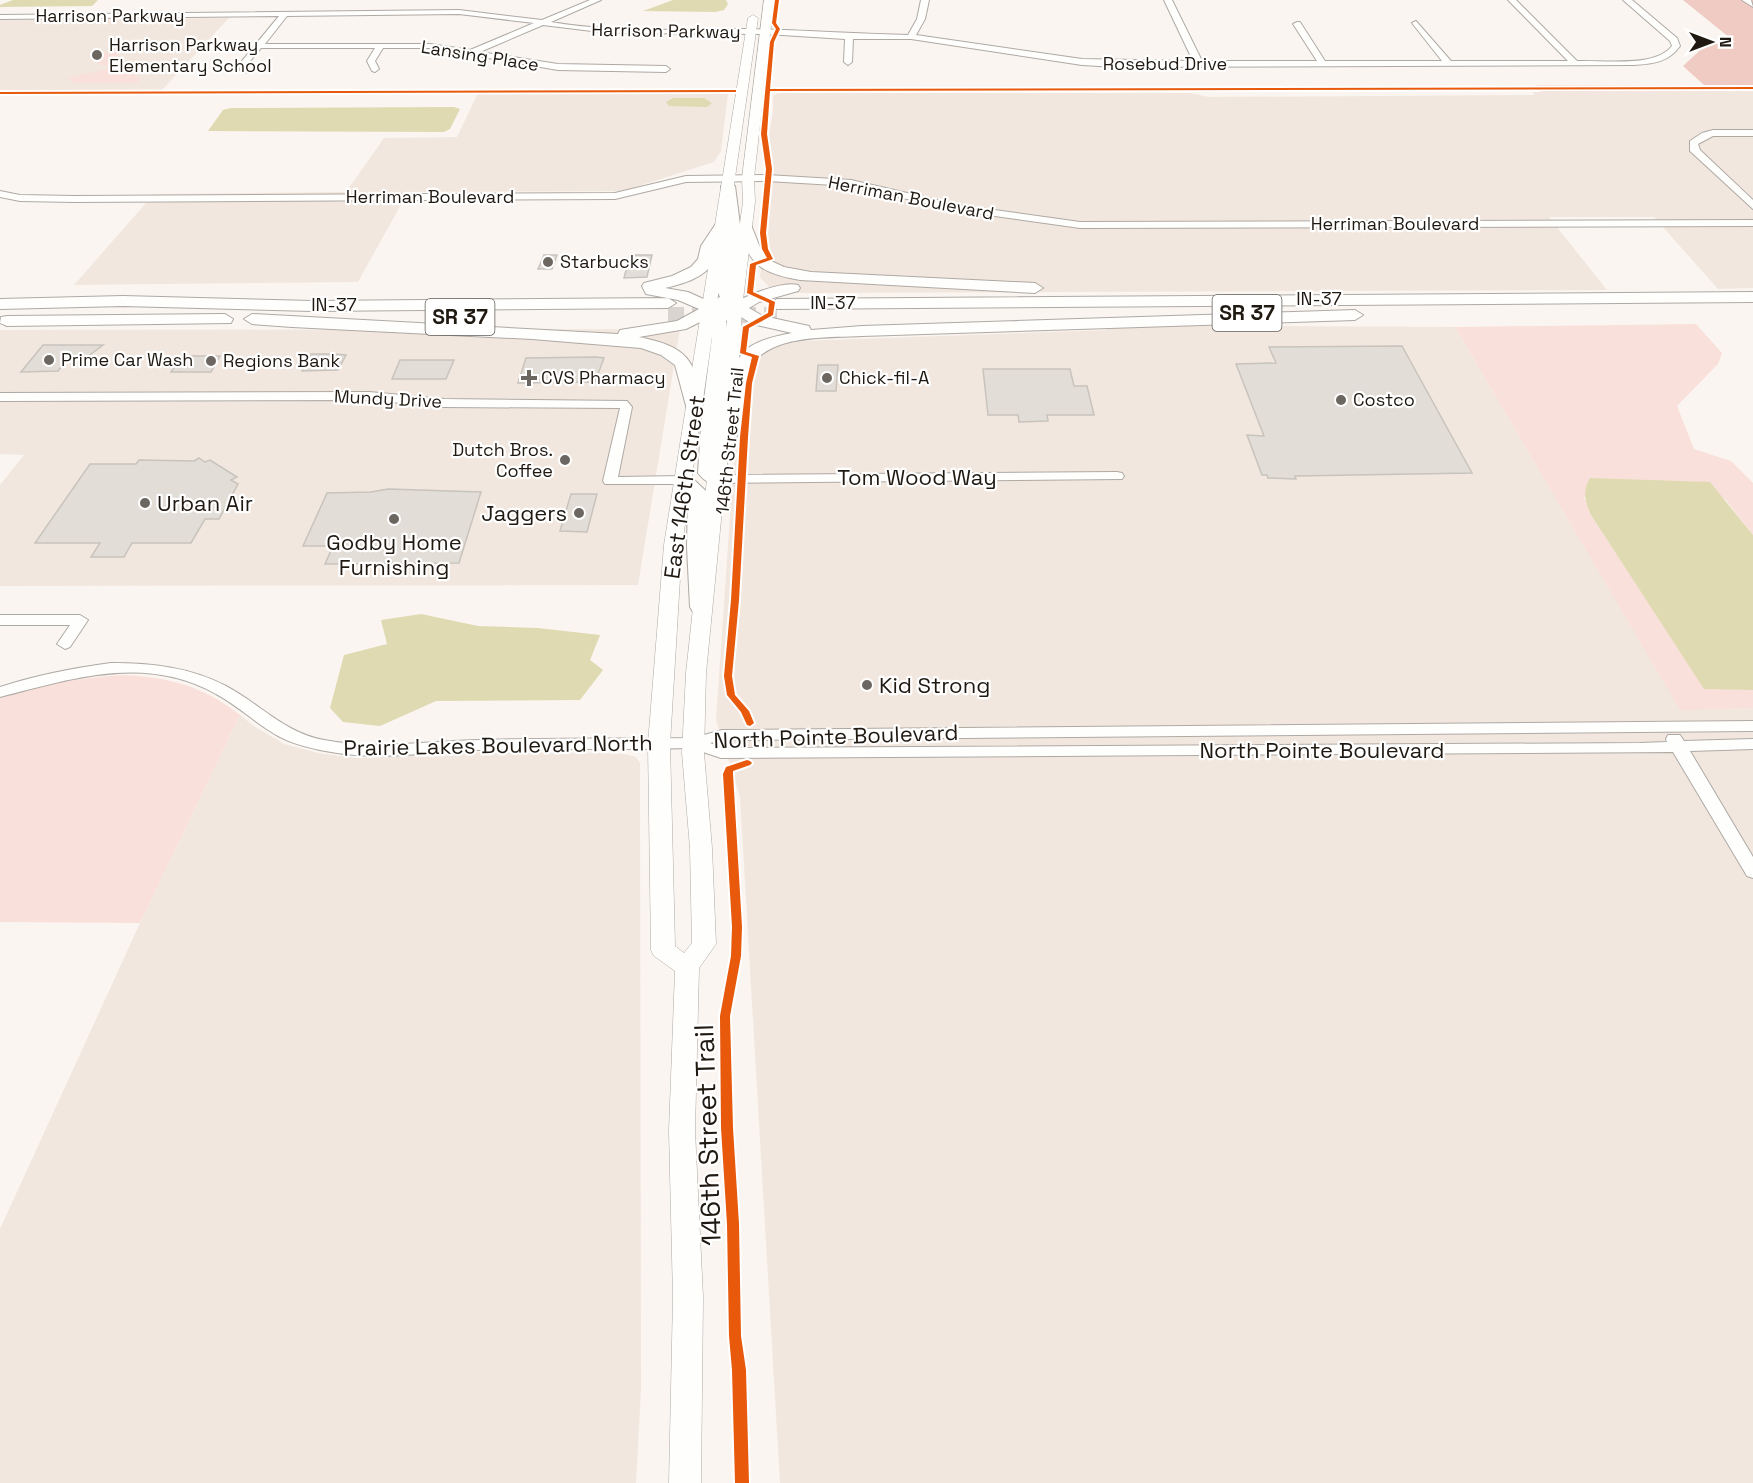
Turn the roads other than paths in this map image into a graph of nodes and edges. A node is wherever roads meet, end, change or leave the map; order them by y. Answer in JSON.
{"nodes":[{"id":1,"x":410,"y":0,"type":"edge"},
{"id":2,"x":597,"y":0,"type":"edge"},
{"id":3,"x":757,"y":0,"type":"edge"},
{"id":4,"x":769,"y":0,"type":"edge"},
{"id":5,"x":925,"y":0,"type":"edge"},
{"id":6,"x":1168,"y":0,"type":"edge"},
{"id":7,"x":1512,"y":0,"type":"edge"},
{"id":8,"x":1627,"y":0,"type":"edge"},
{"id":9,"x":1746,"y":0,"type":"edge"},
{"id":10,"x":1753,"y":5,"type":"edge"},
{"id":11,"x":172,"y":6,"type":"dead end"},
{"id":12,"x":402,"y":12,"type":"junction"},
{"id":13,"x":286,"y":13,"type":"junction"},
{"id":14,"x":0,"y":16,"type":"edge"},
{"id":15,"x":162,"y":16,"type":"junction"},
{"id":16,"x":544,"y":22,"type":"junction"},
{"id":17,"x":1296,"y":24,"type":"dead end"},
{"id":18,"x":1416,"y":24,"type":"dead end"},
{"id":19,"x":758,"y":32,"type":"junction"},
{"id":20,"x":849,"y":36,"type":"junction"},
{"id":21,"x":911,"y":37,"type":"junction"},
{"id":22,"x":381,"y":45,"type":"junction"},
{"id":23,"x":258,"y":46,"type":"junction"},
{"id":24,"x":472,"y":52,"type":"junction"},
{"id":25,"x":848,"y":62,"type":"dead end"},
{"id":26,"x":1575,"y":63,"type":"junction"},
{"id":27,"x":1199,"y":64,"type":"junction"},
{"id":28,"x":1323,"y":64,"type":"junction"},
{"id":29,"x":1449,"y":64,"type":"junction"},
{"id":30,"x":375,"y":69,"type":"dead end"},
{"id":31,"x":666,"y":69,"type":"dead end"},
{"id":32,"x":244,"y":70,"type":"dead end"},
{"id":33,"x":1753,"y":133,"type":"edge"},
{"id":34,"x":748,"y":177,"type":"junction"},
{"id":35,"x":729,"y":182,"type":"junction"},
{"id":36,"x":0,"y":194,"type":"edge"},
{"id":37,"x":1753,"y":206,"type":"edge"},
{"id":38,"x":1753,"y":223,"type":"edge"},
{"id":39,"x":722,"y":225,"type":"junction"},
{"id":40,"x":746,"y":228,"type":"junction"},
{"id":41,"x":902,"y":282,"type":"junction"},
{"id":42,"x":630,"y":289,"type":"junction"},
{"id":43,"x":1753,"y":297,"type":"edge"},
{"id":44,"x":734,"y":299,"type":"junction"},
{"id":45,"x":1268,"y":299,"type":"junction"},
{"id":46,"x":0,"y":304,"type":"edge"},
{"id":47,"x":266,"y":304,"type":"junction"},
{"id":48,"x":1682,"y":314,"type":"dead end"},
{"id":49,"x":714,"y":315,"type":"junction"},
{"id":50,"x":1355,"y":315,"type":"junction"},
{"id":51,"x":252,"y":319,"type":"junction"},
{"id":52,"x":0,"y":321,"type":"edge"},
{"id":53,"x":862,"y":331,"type":"junction"},
{"id":54,"x":528,"y":333,"type":"junction"},
{"id":55,"x":704,"y":342,"type":"joint"},
{"id":56,"x":0,"y":397,"type":"edge"},
{"id":57,"x":694,"y":409,"type":"junction"},
{"id":58,"x":723,"y":442,"type":"junction"},
{"id":59,"x":1117,"y":476,"type":"dead end"},
{"id":60,"x":716,"y":479,"type":"junction"},
{"id":61,"x":683,"y":480,"type":"junction"},
{"id":62,"x":701,"y":607,"type":"junction"},
{"id":63,"x":0,"y":620,"type":"edge"},
{"id":64,"x":65,"y":644,"type":"dead end"},
{"id":65,"x":0,"y":692,"type":"edge"},
{"id":66,"x":1753,"y":726,"type":"edge"},
{"id":67,"x":1668,"y":728,"type":"junction"},
{"id":68,"x":693,"y":743,"type":"junction"},
{"id":69,"x":659,"y":744,"type":"junction"},
{"id":70,"x":1753,"y":744,"type":"edge"},
{"id":71,"x":1679,"y":747,"type":"junction"},
{"id":72,"x":1753,"y":872,"type":"edge"},
{"id":73,"x":687,"y":967,"type":"junction"},
{"id":74,"x":685,"y":1483,"type":"edge"}],
"edges":[{"from":1,"to":12,"type":"street"},
{"from":2,"to":16,"type":"street"},
{"from":3,"to":19,"type":"main road","name":"East 146th Street"},
{"from":4,"to":19,"type":"main road","name":"East 146th Street"},
{"from":5,"to":21,"type":"street"},
{"from":6,"to":27,"type":"street"},
{"from":7,"to":26,"type":"street"},
{"from":8,"to":26,"type":"street","name":"Rosebud Drive"},
{"from":9,"to":10,"type":"street"},
{"from":11,"to":15,"type":"street"},
{"from":12,"to":13,"type":"street","name":"Harrison Parkway"},
{"from":12,"to":16,"type":"street","name":"Harrison Parkway"},
{"from":13,"to":15,"type":"street","name":"Harrison Parkway"},
{"from":13,"to":23,"type":"street"},
{"from":14,"to":15,"type":"street","name":"Harrison Parkway"},
{"from":16,"to":19,"type":"street","name":"Harrison Parkway"},
{"from":16,"to":24,"type":"street"},
{"from":17,"to":28,"type":"street"},
{"from":18,"to":29,"type":"street"},
{"from":19,"to":20,"type":"street","name":"Rosebud Drive"},
{"from":19,"to":34,"type":"main road","name":"East 146th Street"},
{"from":19,"to":35,"type":"main road","name":"East 146th Street"},
{"from":20,"to":21,"type":"street","name":"Rosebud Drive"},
{"from":20,"to":25,"type":"street"},
{"from":21,"to":27,"type":"street","name":"Rosebud Drive"},
{"from":22,"to":23,"type":"street","name":"Lansing Place"},
{"from":22,"to":24,"type":"street","name":"Lansing Place"},
{"from":22,"to":30,"type":"street"},
{"from":23,"to":32,"type":"street"},
{"from":24,"to":31,"type":"street","name":"Lansing Place"},
{"from":26,"to":29,"type":"street","name":"Rosebud Drive"},
{"from":27,"to":28,"type":"street","name":"Rosebud Drive"},
{"from":28,"to":29,"type":"street","name":"Rosebud Drive"},
{"from":33,"to":37,"type":"street"},
{"from":34,"to":35,"type":"street","name":"Herriman Boulevard"},
{"from":34,"to":38,"type":"street","name":"Herriman Boulevard"},
{"from":34,"to":40,"type":"main road","name":"East 146th Street"},
{"from":35,"to":36,"type":"street","name":"Herriman Boulevard"},
{"from":35,"to":39,"type":"main road","name":"East 146th Street"},
{"from":35,"to":44,"type":"highway"},
{"from":39,"to":42,"type":"highway"},
{"from":39,"to":49,"type":"main road","name":"East 146th Street"},
{"from":40,"to":41,"type":"highway"},
{"from":40,"to":44,"type":"main road","name":"East 146th Street"},
{"from":41,"to":44,"type":"highway"},
{"from":41,"to":45,"type":"highway"},
{"from":42,"to":47,"type":"highway"},
{"from":42,"to":49,"type":"highway"},
{"from":43,"to":45,"type":"highway","name":"IN-37","number":"SR 37"},
{"from":44,"to":49,"type":"highway"},
{"from":44,"to":53,"type":"highway"},
{"from":44,"to":58,"type":"main road","name":"East 146th Street"},
{"from":45,"to":50,"type":"highway","name":"IN-37","number":"SR 37"},
{"from":46,"to":47,"type":"highway","name":"IN-37","number":"SR 37"},
{"from":47,"to":51,"type":"highway","name":"IN-37","number":"SR 37"},
{"from":48,"to":50,"type":"highway","name":"IN-37","number":"SR 37"},
{"from":49,"to":54,"type":"highway"},
{"from":49,"to":55,"type":"highway"},
{"from":49,"to":60,"type":"highway"},
{"from":50,"to":53,"type":"highway"},
{"from":51,"to":52,"type":"highway","name":"IN-37","number":"SR 37"},
{"from":51,"to":54,"type":"highway"},
{"from":53,"to":58,"type":"highway"},
{"from":54,"to":57,"type":"highway"},
{"from":55,"to":57,"type":"main road","name":"East 146th Street"},
{"from":56,"to":61,"type":"street","name":"Mundy Drive"},
{"from":57,"to":61,"type":"main road","name":"East 146th Street"},
{"from":58,"to":60,"type":"main road","name":"East 146th Street"},
{"from":59,"to":60,"type":"street","name":"Tom Wood Way"},
{"from":60,"to":62,"type":"main road","name":"East 146th Street"},
{"from":61,"to":62,"type":"highway"},
{"from":61,"to":69,"type":"main road","name":"East 146th Street"},
{"from":62,"to":68,"type":"main road","name":"East 146th Street"},
{"from":63,"to":64,"type":"street"},
{"from":65,"to":69,"type":"street","name":"Prairie Lakes Boulevard North"},
{"from":66,"to":67,"type":"street","name":"North Pointe Boulevard"},
{"from":67,"to":68,"type":"street","name":"North Pointe Boulevard"},
{"from":67,"to":71,"type":"street"},
{"from":68,"to":69,"type":"street","name":"Prairie Lakes Boulevard North"},
{"from":68,"to":71,"type":"street","name":"North Pointe Boulevard"},
{"from":68,"to":73,"type":"main road","name":"East 146th Street"},
{"from":69,"to":73,"type":"main road","name":"East 146th Street"},
{"from":70,"to":71,"type":"street","name":"North Pointe Boulevard"},
{"from":71,"to":72,"type":"street"},
{"from":73,"to":74,"type":"main road"}]}
